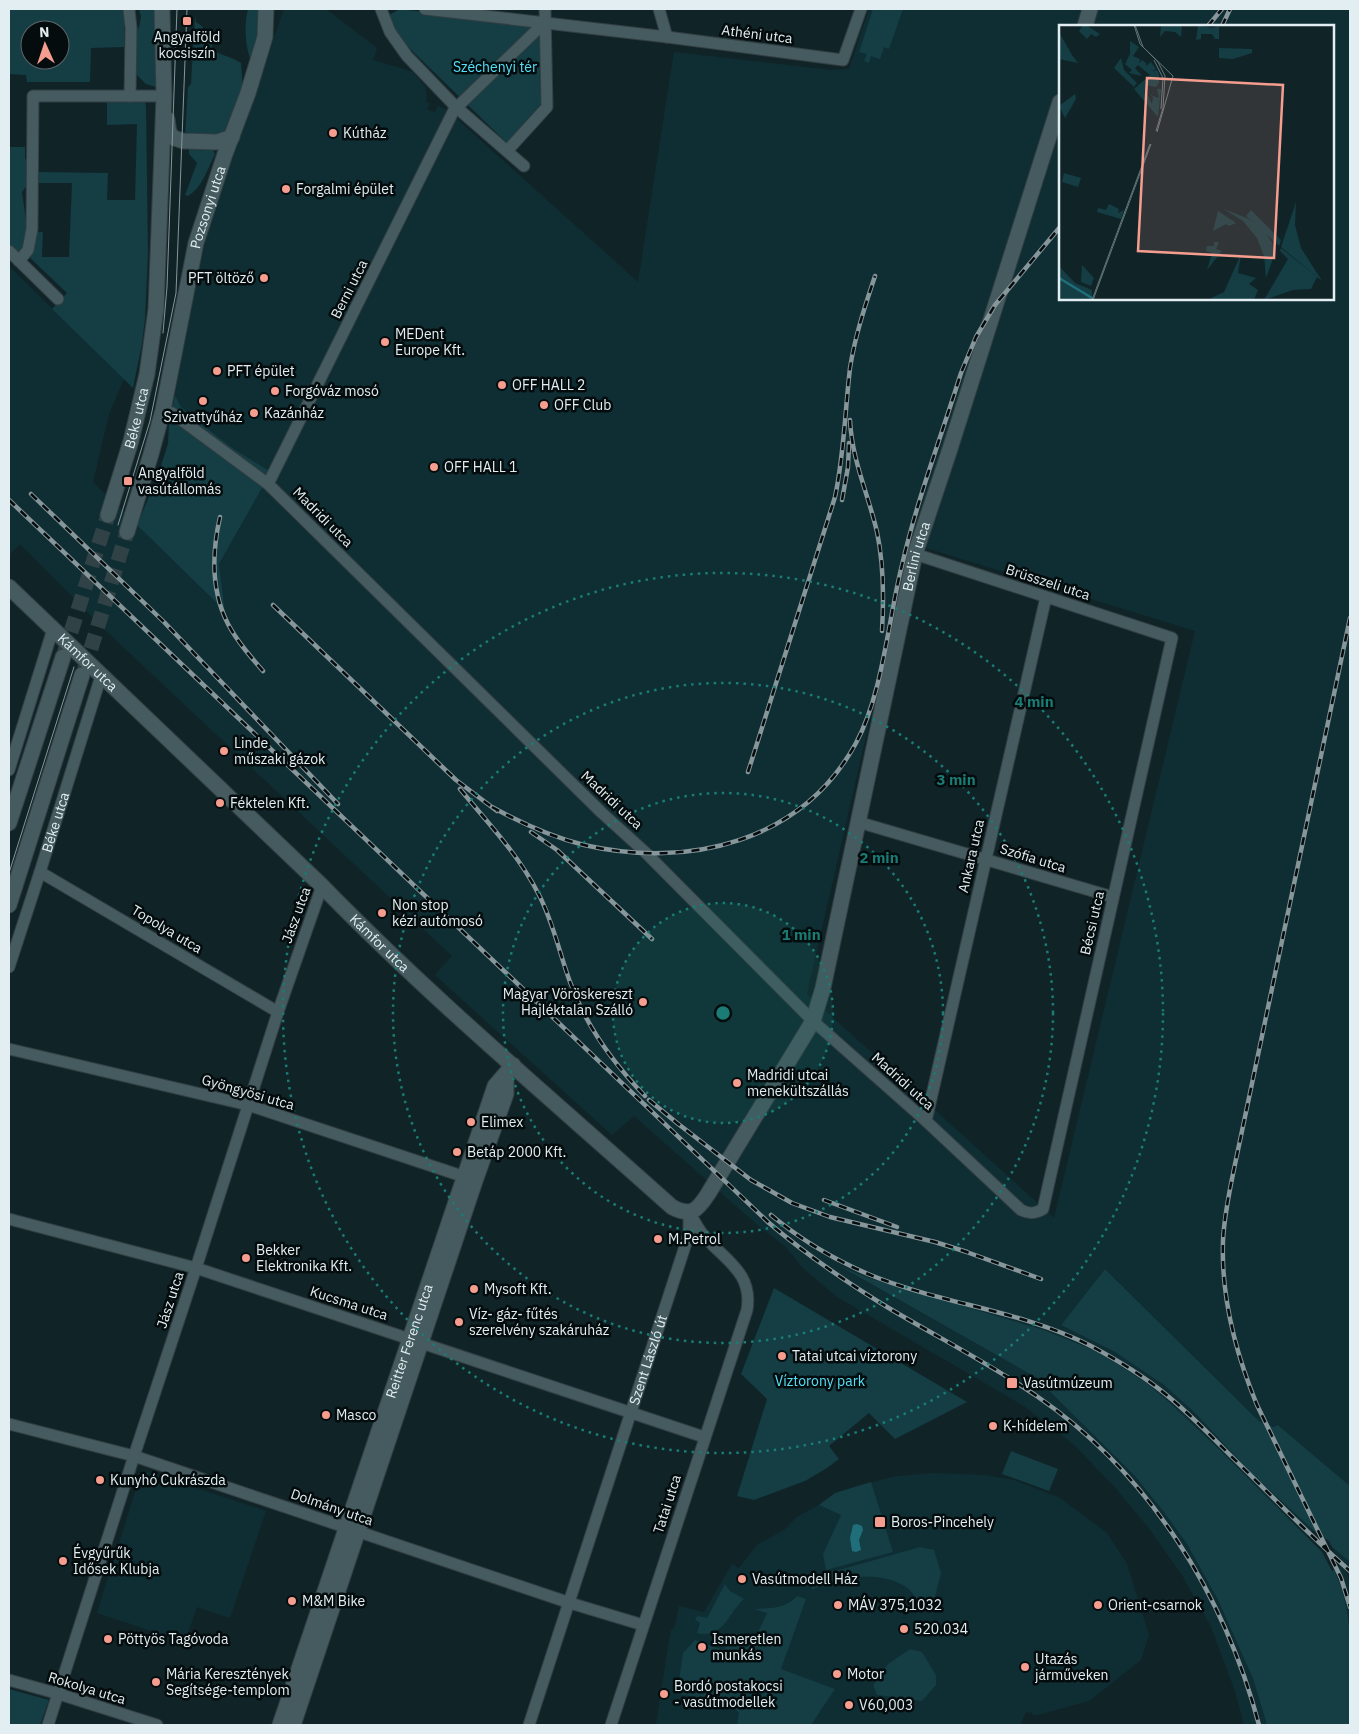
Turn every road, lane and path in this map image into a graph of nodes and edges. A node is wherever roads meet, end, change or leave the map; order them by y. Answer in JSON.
{"nodes":[{"id":1,"x":129,"y":9,"type":"edge"},
{"id":2,"x":162,"y":9,"type":"edge"},
{"id":3,"x":266,"y":9,"type":"edge"},
{"id":4,"x":380,"y":9,"type":"edge"},
{"id":5,"x":425,"y":9,"type":"edge"},
{"id":6,"x":546,"y":9,"type":"edge"},
{"id":7,"x":659,"y":9,"type":"edge"},
{"id":8,"x":861,"y":9,"type":"edge"},
{"id":9,"x":1090,"y":9,"type":"edge"},
{"id":10,"x":545,"y":22,"type":"junction"},
{"id":11,"x":1085,"y":25,"type":"edge"},
{"id":12,"x":667,"y":37,"type":"junction"},
{"id":13,"x":130,"y":96,"type":"junction"},
{"id":14,"x":164,"y":96,"type":"junction"},
{"id":15,"x":1059,"y":105,"type":"edge"},
{"id":16,"x":456,"y":107,"type":"junction"},
{"id":17,"x":232,"y":137,"type":"junction"},
{"id":18,"x":508,"y":151,"type":"junction"},
{"id":19,"x":524,"y":166,"type":"dead end"},
{"id":20,"x":9,"y":251,"type":"edge"},
{"id":21,"x":19,"y":261,"type":"junction"},
{"id":22,"x":58,"y":299,"type":"dead end"},
{"id":23,"x":163,"y":410,"type":"junction"},
{"id":24,"x":268,"y":484,"type":"junction"},
{"id":25,"x":108,"y":515,"type":"tunnel mouth"},
{"id":26,"x":127,"y":532,"type":"tunnel mouth"},
{"id":27,"x":915,"y":554,"type":"junction"},
{"id":28,"x":9,"y":587,"type":"edge"},
{"id":29,"x":1046,"y":597,"type":"junction"},
{"id":30,"x":53,"y":628,"type":"junction"},
{"id":31,"x":1172,"y":638,"type":"joint"},
{"id":32,"x":63,"y":657,"type":"tunnel mouth"},
{"id":33,"x":82,"y":675,"type":"tunnel mouth"},
{"id":34,"x":101,"y":676,"type":"junction"},
{"id":35,"x":9,"y":770,"type":"edge"},
{"id":36,"x":858,"y":822,"type":"junction"},
{"id":37,"x":9,"y":823,"type":"edge"},
{"id":38,"x":986,"y":860,"type":"junction"},
{"id":39,"x":40,"y":872,"type":"junction"},
{"id":40,"x":322,"y":886,"type":"junction"},
{"id":41,"x":1113,"y":898,"type":"junction"},
{"id":42,"x":9,"y":905,"type":"edge"},
{"id":43,"x":9,"y":967,"type":"edge"},
{"id":44,"x":278,"y":1012,"type":"junction"},
{"id":45,"x":814,"y":1021,"type":"junction"},
{"id":46,"x":9,"y":1048,"type":"edge"},
{"id":47,"x":510,"y":1070,"type":"junction"},
{"id":48,"x":248,"y":1105,"type":"junction"},
{"id":49,"x":926,"y":1121,"type":"junction"},
{"id":50,"x":469,"y":1179,"type":"junction"},
{"id":51,"x":690,"y":1212,"type":"junction"},
{"id":52,"x":1038,"y":1212,"type":"joint"},
{"id":53,"x":9,"y":1219,"type":"edge"},
{"id":54,"x":196,"y":1268,"type":"junction"},
{"id":55,"x":416,"y":1341,"type":"junction"},
{"id":56,"x":632,"y":1413,"type":"junction"},
{"id":57,"x":9,"y":1424,"type":"edge"},
{"id":58,"x":704,"y":1437,"type":"junction"},
{"id":59,"x":134,"y":1456,"type":"junction"},
{"id":60,"x":351,"y":1530,"type":"junction"},
{"id":61,"x":570,"y":1603,"type":"junction"},
{"id":62,"x":643,"y":1625,"type":"junction"},
{"id":63,"x":9,"y":1680,"type":"edge"},
{"id":64,"x":58,"y":1694,"type":"junction"},
{"id":65,"x":48,"y":1725,"type":"edge"},
{"id":66,"x":157,"y":1725,"type":"edge"},
{"id":67,"x":280,"y":1725,"type":"edge"},
{"id":68,"x":293,"y":1725,"type":"edge"},
{"id":69,"x":529,"y":1725,"type":"edge"},
{"id":70,"x":611,"y":1725,"type":"edge"}],
"edges":[{"from":1,"to":13,"type":"street"},
{"from":2,"to":14,"type":"street"},
{"from":3,"to":17,"type":"street","name":"Pozsonyi utca"},
{"from":4,"to":16,"type":"street"},
{"from":5,"to":10,"type":"street"},
{"from":6,"to":10,"type":"street"},
{"from":7,"to":12,"type":"street"},
{"from":8,"to":12,"type":"street","name":"Athéni utca"},
{"from":9,"to":11,"type":"street"},
{"from":10,"to":12,"type":"street"},
{"from":10,"to":16,"type":"street"},
{"from":10,"to":18,"type":"street"},
{"from":13,"to":14,"type":"street"},
{"from":13,"to":21,"type":"street"},
{"from":14,"to":17,"type":"street"},
{"from":14,"to":25,"type":"street","name":"Béke utca"},
{"from":15,"to":27,"type":"street","name":"Berlini utca"},
{"from":16,"to":18,"type":"street"},
{"from":16,"to":24,"type":"street","name":"Berni utca"},
{"from":17,"to":23,"type":"street","name":"Pozsonyi utca"},
{"from":18,"to":19,"type":"street"},
{"from":20,"to":21,"type":"street"},
{"from":21,"to":22,"type":"street"},
{"from":23,"to":24,"type":"street","name":"Madridi utca"},
{"from":23,"to":26,"type":"street","name":"Béke utca"},
{"from":24,"to":45,"type":"street","name":"Madridi utca"},
{"from":27,"to":29,"type":"street","name":"Brüsszeli utca"},
{"from":27,"to":36,"type":"street","name":"Berlini utca"},
{"from":28,"to":30,"type":"street","name":"Kámfor utca"},
{"from":29,"to":31,"type":"street","name":"Brüsszeli utca"},
{"from":29,"to":38,"type":"street","name":"Ankara utca"},
{"from":30,"to":34,"type":"street","name":"Kámfor utca"},
{"from":30,"to":35,"type":"street"},
{"from":31,"to":41,"type":"street","name":"Bécsi utca"},
{"from":32,"to":37,"type":"street"},
{"from":33,"to":42,"type":"street","name":"Béke utca"},
{"from":34,"to":39,"type":"street","name":"Béke utca"},
{"from":34,"to":40,"type":"street","name":"Kámfor utca"},
{"from":36,"to":38,"type":"street","name":"Szófia utca"},
{"from":36,"to":45,"type":"street","name":"Berlini utca"},
{"from":38,"to":41,"type":"street","name":"Szófia utca"},
{"from":38,"to":49,"type":"street","name":"Ankara utca"},
{"from":39,"to":43,"type":"street","name":"Béke utca"},
{"from":39,"to":44,"type":"street","name":"Topolya utca"},
{"from":40,"to":44,"type":"street","name":"Jász utca"},
{"from":40,"to":47,"type":"street","name":"Kámfor utca"},
{"from":41,"to":52,"type":"street","name":"Bécsi utca"},
{"from":44,"to":48,"type":"street","name":"Jász utca"},
{"from":45,"to":49,"type":"street","name":"Madridi utca"},
{"from":45,"to":51,"type":"street"},
{"from":46,"to":48,"type":"street","name":"Gyöngyösi utca"},
{"from":47,"to":50,"type":"street","name":"Reitter Ferenc utca"},
{"from":47,"to":51,"type":"street","name":"Kámfor utca"},
{"from":48,"to":50,"type":"street","name":"Gyöngyösi utca"},
{"from":48,"to":54,"type":"street","name":"Jász utca"},
{"from":49,"to":52,"type":"street","name":"Madridi utca"},
{"from":50,"to":55,"type":"street","name":"Reitter Ferenc utca"},
{"from":51,"to":56,"type":"street","name":"Szent László út"},
{"from":51,"to":58,"type":"street","name":"Tatai utca"},
{"from":53,"to":54,"type":"street","name":"Kucsma utca"},
{"from":54,"to":55,"type":"street","name":"Kucsma utca"},
{"from":54,"to":59,"type":"street","name":"Jász utca"},
{"from":55,"to":56,"type":"street","name":"Kucsma utca"},
{"from":55,"to":60,"type":"street","name":"Reitter Ferenc utca"},
{"from":56,"to":58,"type":"street","name":"Kucsma utca"},
{"from":56,"to":61,"type":"street","name":"Szent László út"},
{"from":57,"to":59,"type":"street","name":"Dolmány utca"},
{"from":58,"to":62,"type":"street","name":"Tatai utca"},
{"from":59,"to":60,"type":"street","name":"Dolmány utca"},
{"from":59,"to":64,"type":"street","name":"Jász utca"},
{"from":60,"to":61,"type":"street","name":"Dolmány utca"},
{"from":60,"to":67,"type":"street","name":"Reitter Ferenc utca"},
{"from":60,"to":68,"type":"street","name":"Reitter Ferenc utca"},
{"from":61,"to":62,"type":"street","name":"Dolmány utca"},
{"from":61,"to":69,"type":"street","name":"Szent László út"},
{"from":62,"to":70,"type":"street","name":"Tatai utca"},
{"from":63,"to":64,"type":"street","name":"Rokolya utca"},
{"from":64,"to":65,"type":"street","name":"Jász utca"},
{"from":64,"to":66,"type":"street","name":"Rokolya utca"}]}
